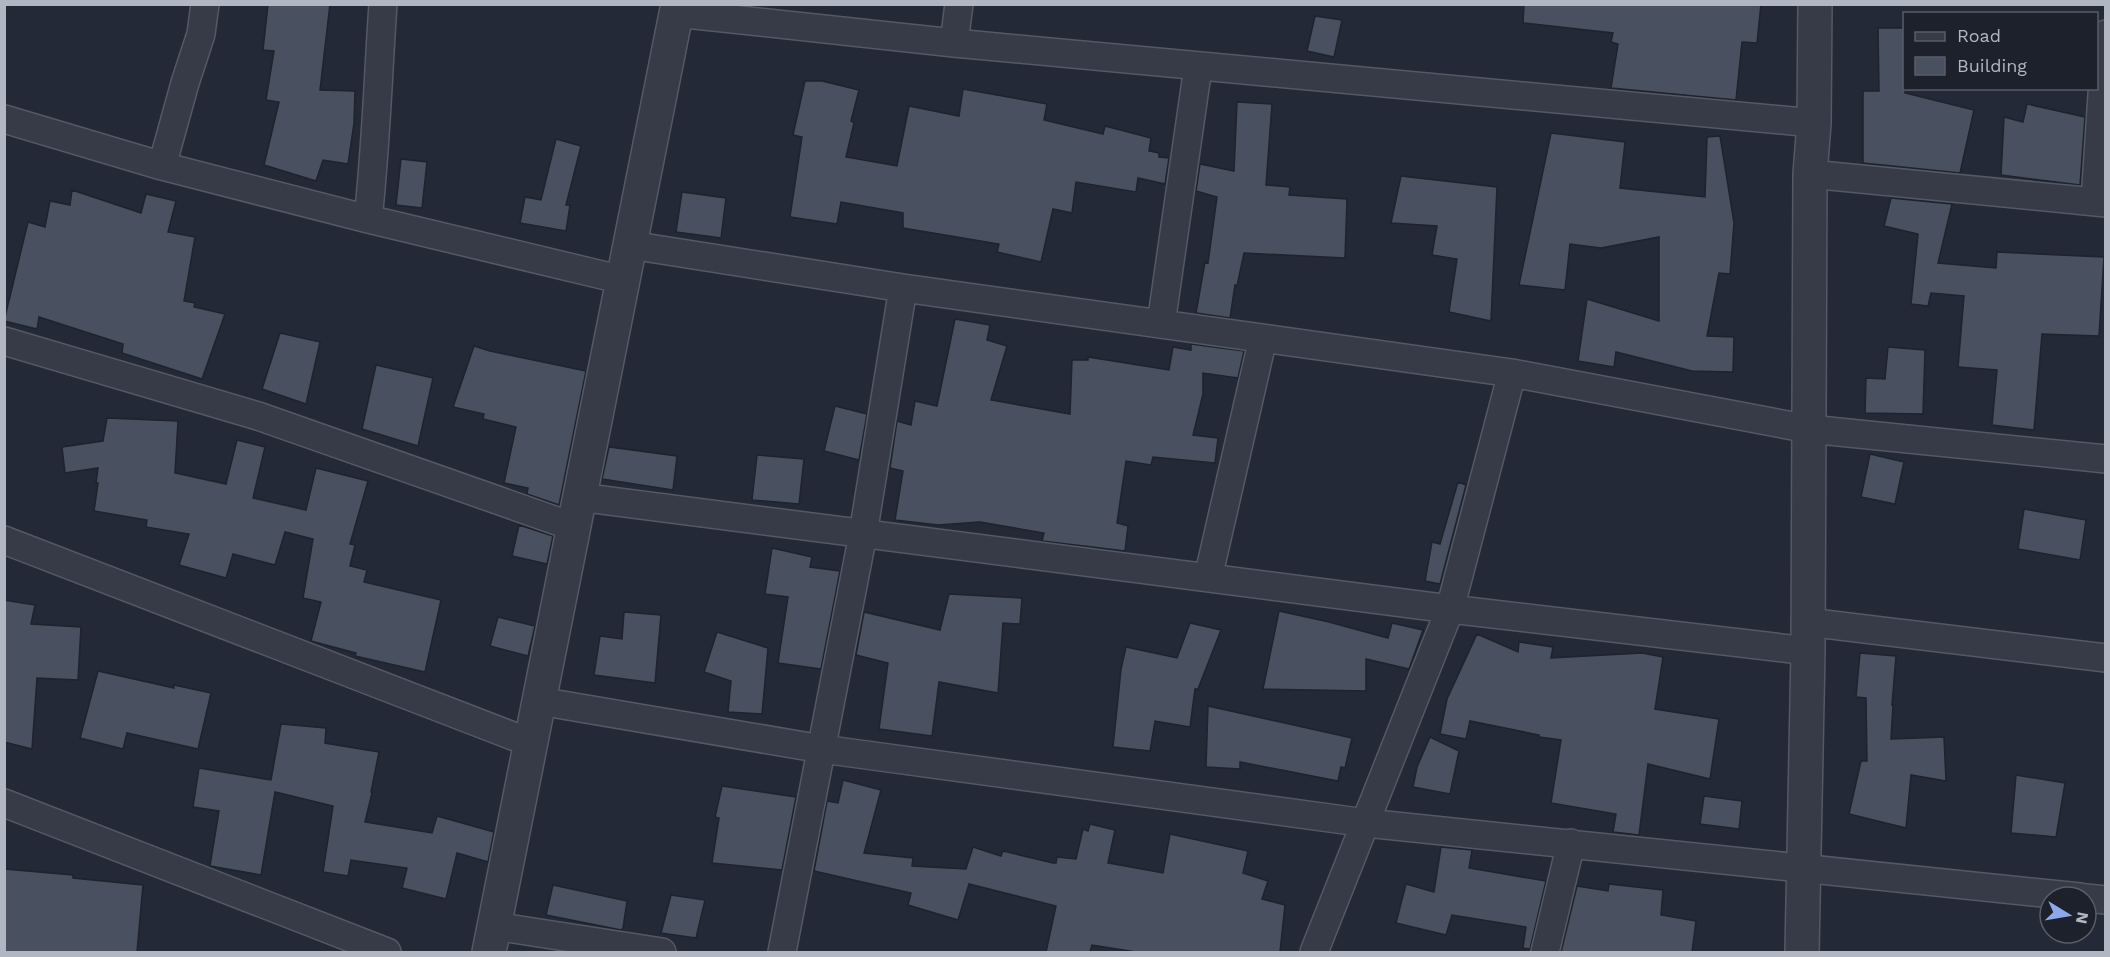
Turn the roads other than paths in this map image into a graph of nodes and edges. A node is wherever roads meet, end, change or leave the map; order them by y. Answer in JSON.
{"nodes":[{"id":1,"x":205,"y":4,"type":"edge"},
{"id":2,"x":383,"y":4,"type":"edge"},
{"id":3,"x":959,"y":4,"type":"edge"},
{"id":4,"x":1815,"y":4,"type":"edge"},
{"id":5,"x":677,"y":9,"type":"edge"},
{"id":6,"x":2106,"y":34,"type":"edge"},
{"id":7,"x":954,"y":43,"type":"junction"},
{"id":8,"x":1198,"y":66,"type":"junction"},
{"id":9,"x":4,"y":119,"type":"edge"},
{"id":10,"x":1814,"y":123,"type":"junction"},
{"id":11,"x":162,"y":166,"type":"junction"},
{"id":12,"x":1810,"y":174,"type":"junction"},
{"id":13,"x":2100,"y":202,"type":"edge"},
{"id":14,"x":368,"y":219,"type":"junction"},
{"id":15,"x":630,"y":245,"type":"junction"},
{"id":16,"x":623,"y":280,"type":"junction"},
{"id":17,"x":903,"y":288,"type":"junction"},
{"id":18,"x":1161,"y":324,"type":"junction"},
{"id":19,"x":1263,"y":338,"type":"junction"},
{"id":20,"x":4,"y":341,"type":"edge"},
{"id":21,"x":1512,"y":373,"type":"junction"},
{"id":22,"x":1809,"y":429,"type":"junction"},
{"id":23,"x":2106,"y":459,"type":"edge"},
{"id":24,"x":577,"y":512,"type":"junction"},
{"id":25,"x":863,"y":534,"type":"junction"},
{"id":26,"x":4,"y":540,"type":"edge"},
{"id":27,"x":1209,"y":578,"type":"junction"},
{"id":28,"x":1450,"y":609,"type":"junction"},
{"id":29,"x":1807,"y":637,"type":"junction"},
{"id":30,"x":2106,"y":658,"type":"edge"},
{"id":31,"x":539,"y":701,"type":"junction"},
{"id":32,"x":531,"y":743,"type":"junction"},
{"id":33,"x":822,"y":749,"type":"junction"},
{"id":34,"x":4,"y":803,"type":"edge"},
{"id":35,"x":1366,"y":823,"type":"junction"},
{"id":36,"x":1571,"y":843,"type":"junction"},
{"id":37,"x":1804,"y":870,"type":"junction"},
{"id":38,"x":2038,"y":893,"type":"edge"},
{"id":39,"x":492,"y":939,"type":"edge"},
{"id":40,"x":387,"y":952,"type":"edge"},
{"id":41,"x":662,"y":952,"type":"edge"},
{"id":42,"x":782,"y":952,"type":"edge"},
{"id":43,"x":1314,"y":952,"type":"edge"},
{"id":44,"x":1545,"y":952,"type":"edge"},
{"id":45,"x":1802,"y":952,"type":"edge"}],
"edges":[{"from":1,"to":11,"type":"street"},
{"from":2,"to":14,"type":"street"},
{"from":3,"to":7,"type":"street"},
{"from":4,"to":10,"type":"street"},
{"from":5,"to":7,"type":"street"},
{"from":5,"to":15,"type":"street"},
{"from":6,"to":13,"type":"street"},
{"from":7,"to":8,"type":"street"},
{"from":8,"to":10,"type":"street"},
{"from":8,"to":18,"type":"street"},
{"from":9,"to":11,"type":"street"},
{"from":10,"to":12,"type":"street"},
{"from":11,"to":14,"type":"street"},
{"from":12,"to":13,"type":"street"},
{"from":12,"to":22,"type":"street"},
{"from":14,"to":16,"type":"street"},
{"from":15,"to":16,"type":"street"},
{"from":15,"to":17,"type":"street"},
{"from":16,"to":24,"type":"street"},
{"from":17,"to":18,"type":"street"},
{"from":17,"to":25,"type":"street"},
{"from":18,"to":19,"type":"street"},
{"from":19,"to":21,"type":"street"},
{"from":19,"to":27,"type":"street"},
{"from":20,"to":24,"type":"street"},
{"from":21,"to":22,"type":"street"},
{"from":21,"to":28,"type":"street"},
{"from":22,"to":23,"type":"street"},
{"from":22,"to":29,"type":"street"},
{"from":24,"to":25,"type":"street"},
{"from":24,"to":31,"type":"street"},
{"from":25,"to":27,"type":"street"},
{"from":25,"to":33,"type":"street"},
{"from":26,"to":32,"type":"street"},
{"from":27,"to":28,"type":"street"},
{"from":28,"to":29,"type":"street"},
{"from":28,"to":35,"type":"street"},
{"from":29,"to":30,"type":"street"},
{"from":29,"to":37,"type":"street"},
{"from":31,"to":32,"type":"street"},
{"from":31,"to":33,"type":"street"},
{"from":32,"to":39,"type":"street"},
{"from":33,"to":35,"type":"street"},
{"from":33,"to":42,"type":"street"},
{"from":34,"to":40,"type":"street"},
{"from":35,"to":36,"type":"street"},
{"from":35,"to":43,"type":"street"},
{"from":36,"to":37,"type":"street"},
{"from":36,"to":44,"type":"street"},
{"from":37,"to":38,"type":"street"},
{"from":37,"to":45,"type":"street"},
{"from":39,"to":41,"type":"street"}]}
